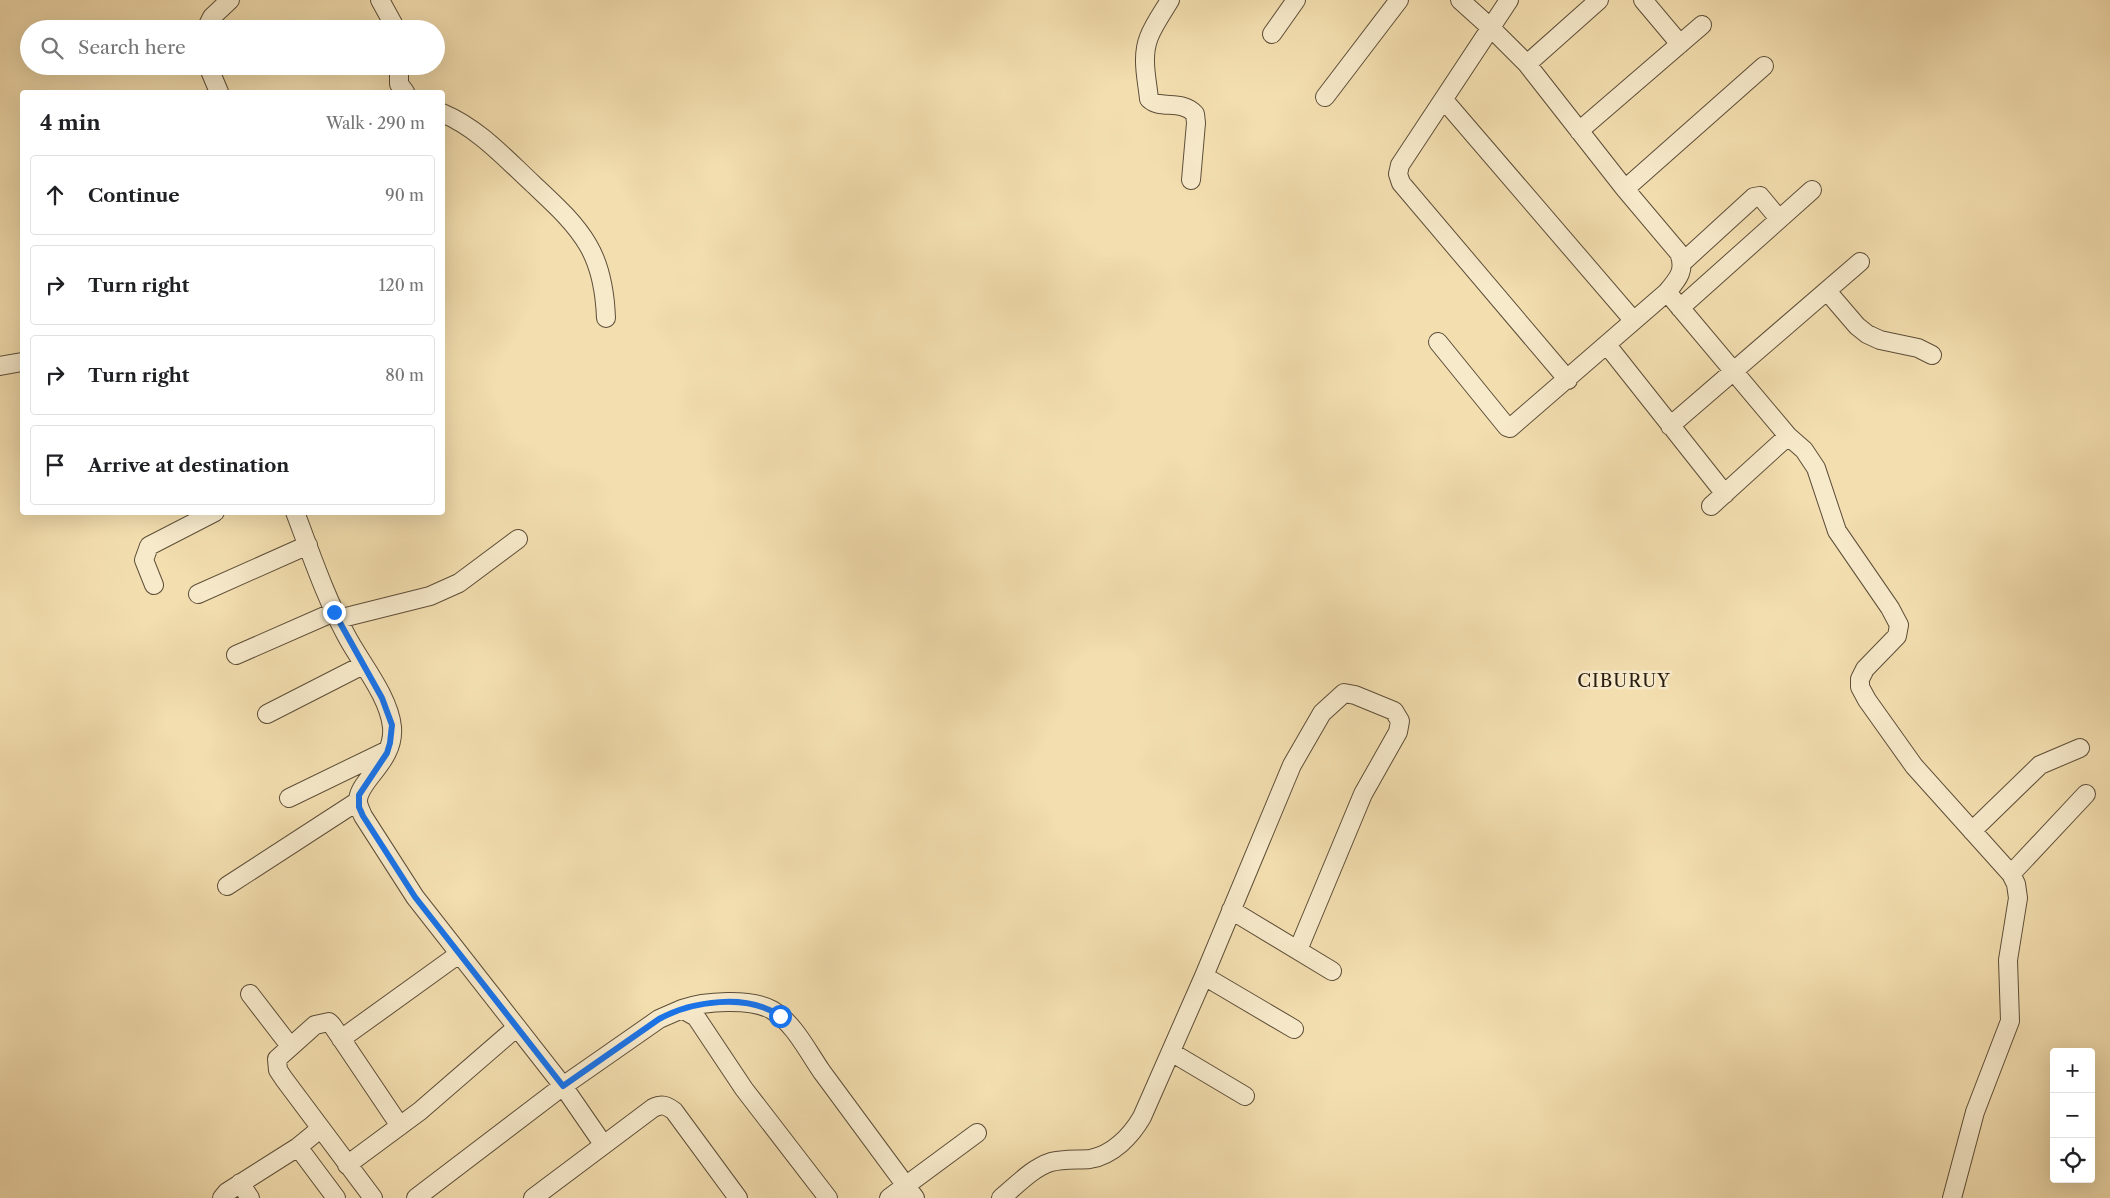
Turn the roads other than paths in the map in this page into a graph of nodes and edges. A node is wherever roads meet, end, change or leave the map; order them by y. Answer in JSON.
{"nodes":[{"id":1,"x":229,"y":0,"type":"edge"},
{"id":2,"x":380,"y":0,"type":"edge"},
{"id":3,"x":1170,"y":0,"type":"edge"},
{"id":4,"x":1296,"y":0,"type":"edge"},
{"id":5,"x":1399,"y":0,"type":"edge"},
{"id":6,"x":1460,"y":0,"type":"edge"},
{"id":7,"x":1509,"y":0,"type":"edge"},
{"id":8,"x":1599,"y":0,"type":"edge"},
{"id":9,"x":1643,"y":0,"type":"edge"},
{"id":10,"x":210,"y":20,"type":"edge"},
{"id":11,"x":391,"y":20,"type":"edge"},
{"id":12,"x":1702,"y":25,"type":"dead end"},
{"id":13,"x":1491,"y":28,"type":"junction"},
{"id":14,"x":1272,"y":34,"type":"dead end"},
{"id":15,"x":1680,"y":44,"type":"junction"},
{"id":16,"x":1527,"y":64,"type":"junction"},
{"id":17,"x":1764,"y":66,"type":"dead end"},
{"id":18,"x":212,"y":75,"type":"edge"},
{"id":19,"x":399,"y":75,"type":"edge"},
{"id":20,"x":218,"y":90,"type":"edge"},
{"id":21,"x":404,"y":90,"type":"edge"},
{"id":22,"x":1326,"y":97,"type":"dead end"},
{"id":23,"x":1444,"y":100,"type":"junction"},
{"id":24,"x":445,"y":114,"type":"edge"},
{"id":25,"x":1579,"y":131,"type":"junction"},
{"id":26,"x":1191,"y":180,"type":"dead end"},
{"id":27,"x":1625,"y":189,"type":"junction"},
{"id":28,"x":1812,"y":190,"type":"dead end"},
{"id":29,"x":1780,"y":219,"type":"junction"},
{"id":30,"x":1683,"y":262,"type":"junction"},
{"id":31,"x":1860,"y":262,"type":"dead end"},
{"id":32,"x":1827,"y":291,"type":"junction"},
{"id":33,"x":1667,"y":292,"type":"junction"},
{"id":34,"x":1680,"y":308,"type":"junction"},
{"id":35,"x":606,"y":318,"type":"dead end"},
{"id":36,"x":1633,"y":320,"type":"junction"},
{"id":37,"x":1438,"y":342,"type":"dead end"},
{"id":38,"x":1607,"y":345,"type":"junction"},
{"id":39,"x":1932,"y":355,"type":"dead end"},
{"id":40,"x":20,"y":362,"type":"edge"},
{"id":41,"x":0,"y":366,"type":"edge"},
{"id":42,"x":1734,"y":371,"type":"junction"},
{"id":43,"x":1568,"y":380,"type":"junction"},
{"id":44,"x":1670,"y":426,"type":"junction"},
{"id":45,"x":1788,"y":436,"type":"junction"},
{"id":46,"x":1725,"y":494,"type":"junction"},
{"id":47,"x":1711,"y":506,"type":"dead end"},
{"id":48,"x":209,"y":515,"type":"edge"},
{"id":49,"x":295,"y":515,"type":"edge"},
{"id":50,"x":518,"y":539,"type":"dead end"},
{"id":51,"x":308,"y":545,"type":"junction"},
{"id":52,"x":154,"y":585,"type":"dead end"},
{"id":53,"x":198,"y":594,"type":"dead end"},
{"id":54,"x":336,"y":615,"type":"junction"},
{"id":55,"x":236,"y":655,"type":"dead end"},
{"id":56,"x":363,"y":665,"type":"junction"},
{"id":57,"x":267,"y":714,"type":"dead end"},
{"id":58,"x":2080,"y":748,"type":"dead end"},
{"id":59,"x":388,"y":750,"type":"junction"},
{"id":60,"x":2086,"y":794,"type":"dead end"},
{"id":61,"x":289,"y":798,"type":"dead end"},
{"id":62,"x":358,"y":801,"type":"junction"},
{"id":63,"x":1972,"y":830,"type":"junction"},
{"id":64,"x":2011,"y":874,"type":"junction"},
{"id":65,"x":227,"y":886,"type":"dead end"},
{"id":66,"x":1231,"y":910,"type":"junction"},
{"id":67,"x":1298,"y":950,"type":"junction"},
{"id":68,"x":458,"y":954,"type":"junction"},
{"id":69,"x":1332,"y":971,"type":"dead end"},
{"id":70,"x":1204,"y":976,"type":"junction"},
{"id":71,"x":250,"y":994,"type":"dead end"},
{"id":72,"x":682,"y":1009,"type":"junction"},
{"id":73,"x":517,"y":1027,"type":"junction"},
{"id":74,"x":1294,"y":1029,"type":"dead end"},
{"id":75,"x":341,"y":1039,"type":"junction"},
{"id":76,"x":290,"y":1046,"type":"junction"},
{"id":77,"x":1171,"y":1052,"type":"junction"},
{"id":78,"x":563,"y":1086,"type":"junction"},
{"id":79,"x":1245,"y":1096,"type":"dead end"},
{"id":80,"x":400,"y":1126,"type":"junction"},
{"id":81,"x":320,"y":1129,"type":"junction"},
{"id":82,"x":976,"y":1133,"type":"dead end"},
{"id":83,"x":603,"y":1144,"type":"junction"},
{"id":84,"x":298,"y":1147,"type":"junction"},
{"id":85,"x":347,"y":1165,"type":"junction"},
{"id":86,"x":240,"y":1183,"type":"junction"},
{"id":87,"x":910,"y":1192,"type":"edge"},
{"id":88,"x":420,"y":1197,"type":"edge"},
{"id":89,"x":222,"y":1198,"type":"edge"},
{"id":90,"x":250,"y":1198,"type":"edge"},
{"id":91,"x":336,"y":1198,"type":"edge"},
{"id":92,"x":373,"y":1198,"type":"edge"},
{"id":93,"x":533,"y":1198,"type":"edge"},
{"id":94,"x":738,"y":1198,"type":"edge"},
{"id":95,"x":828,"y":1198,"type":"edge"},
{"id":96,"x":889,"y":1198,"type":"edge"},
{"id":97,"x":1001,"y":1198,"type":"edge"},
{"id":98,"x":1952,"y":1198,"type":"edge"}],
"edges":[{"from":1,"to":10,"type":"street"},
{"from":2,"to":11,"type":"street"},
{"from":3,"to":26,"type":"street"},
{"from":4,"to":14,"type":"street"},
{"from":5,"to":22,"type":"street"},
{"from":6,"to":13,"type":"street"},
{"from":7,"to":13,"type":"street"},
{"from":8,"to":16,"type":"street"},
{"from":9,"to":15,"type":"street"},
{"from":12,"to":15,"type":"street"},
{"from":13,"to":16,"type":"street"},
{"from":13,"to":23,"type":"street"},
{"from":15,"to":25,"type":"street"},
{"from":16,"to":25,"type":"street"},
{"from":17,"to":27,"type":"street"},
{"from":18,"to":20,"type":"street"},
{"from":19,"to":21,"type":"street"},
{"from":23,"to":36,"type":"street"},
{"from":23,"to":43,"type":"street"},
{"from":24,"to":35,"type":"street"},
{"from":25,"to":27,"type":"street"},
{"from":27,"to":30,"type":"street"},
{"from":28,"to":29,"type":"street"},
{"from":29,"to":30,"type":"street"},
{"from":29,"to":34,"type":"street"},
{"from":30,"to":33,"type":"street"},
{"from":31,"to":32,"type":"street"},
{"from":32,"to":39,"type":"street"},
{"from":32,"to":42,"type":"street"},
{"from":33,"to":34,"type":"street"},
{"from":33,"to":36,"type":"street"},
{"from":34,"to":42,"type":"street"},
{"from":36,"to":38,"type":"street"},
{"from":37,"to":43,"type":"street"},
{"from":38,"to":43,"type":"street"},
{"from":38,"to":44,"type":"street"},
{"from":40,"to":41,"type":"street"},
{"from":42,"to":44,"type":"street"},
{"from":42,"to":45,"type":"street"},
{"from":44,"to":46,"type":"street"},
{"from":45,"to":46,"type":"street"},
{"from":45,"to":63,"type":"street"},
{"from":46,"to":47,"type":"street"},
{"from":48,"to":52,"type":"street"},
{"from":49,"to":51,"type":"street"},
{"from":50,"to":54,"type":"street"},
{"from":51,"to":53,"type":"street"},
{"from":51,"to":54,"type":"street"},
{"from":54,"to":55,"type":"street"},
{"from":54,"to":56,"type":"street"},
{"from":56,"to":57,"type":"street"},
{"from":56,"to":59,"type":"street"},
{"from":58,"to":63,"type":"street"},
{"from":59,"to":61,"type":"street"},
{"from":59,"to":62,"type":"street"},
{"from":60,"to":64,"type":"street"},
{"from":62,"to":65,"type":"street"},
{"from":62,"to":68,"type":"street"},
{"from":63,"to":64,"type":"street"},
{"from":64,"to":98,"type":"street"},
{"from":66,"to":67,"type":"street"},
{"from":66,"to":67,"type":"street"},
{"from":66,"to":70,"type":"street"},
{"from":67,"to":69,"type":"street"},
{"from":68,"to":73,"type":"street"},
{"from":68,"to":75,"type":"street"},
{"from":70,"to":74,"type":"street"},
{"from":70,"to":77,"type":"street"},
{"from":71,"to":76,"type":"street"},
{"from":72,"to":78,"type":"street"},
{"from":72,"to":87,"type":"street"},
{"from":72,"to":95,"type":"street"},
{"from":73,"to":78,"type":"street"},
{"from":73,"to":80,"type":"street"},
{"from":75,"to":76,"type":"street"},
{"from":75,"to":80,"type":"street"},
{"from":76,"to":81,"type":"street"},
{"from":77,"to":79,"type":"street"},
{"from":77,"to":97,"type":"street"},
{"from":78,"to":83,"type":"street"},
{"from":78,"to":88,"type":"street"},
{"from":80,"to":85,"type":"street"},
{"from":81,"to":84,"type":"street"},
{"from":81,"to":85,"type":"street"},
{"from":82,"to":87,"type":"street"},
{"from":83,"to":93,"type":"street"},
{"from":83,"to":94,"type":"street"},
{"from":84,"to":86,"type":"street"},
{"from":84,"to":91,"type":"street"},
{"from":85,"to":92,"type":"street"},
{"from":86,"to":89,"type":"street"},
{"from":86,"to":90,"type":"street"},
{"from":87,"to":96,"type":"street"}]}
